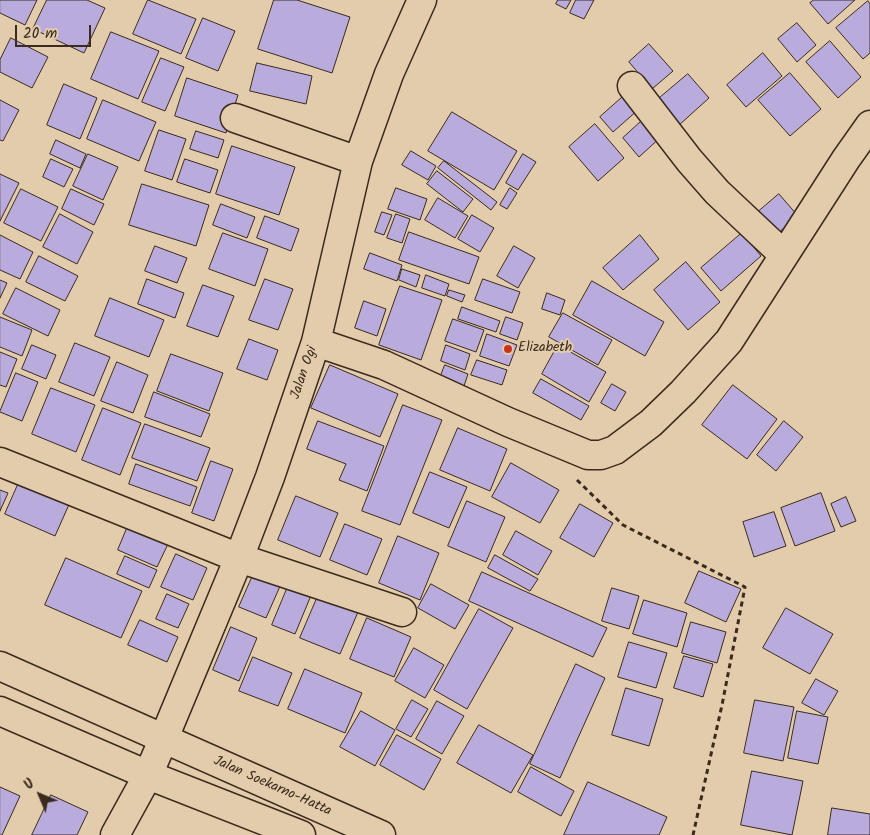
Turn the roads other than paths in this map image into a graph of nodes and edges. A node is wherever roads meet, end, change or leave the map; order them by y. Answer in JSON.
{"nodes":[{"id":1,"x":422,"y":0,"type":"edge"},
{"id":2,"x":632,"y":86,"type":"dead end"},
{"id":3,"x":235,"y":118,"type":"dead end"},
{"id":4,"x":870,"y":125,"type":"edge"},
{"id":5,"x":358,"y":161,"type":"junction"},
{"id":6,"x":784,"y":255,"type":"junction"},
{"id":7,"x":316,"y":342,"type":"junction"},
{"id":8,"x":0,"y":462,"type":"edge"},
{"id":9,"x":239,"y":558,"type":"junction"},
{"id":10,"x":402,"y":612,"type":"dead end"},
{"id":11,"x":0,"y":666,"type":"edge"},
{"id":12,"x":0,"y":712,"type":"edge"},
{"id":13,"x":164,"y":738,"type":"junction"},
{"id":14,"x":148,"y":775,"type":"junction"},
{"id":15,"x":115,"y":835,"type":"edge"},
{"id":16,"x":301,"y":835,"type":"edge"},
{"id":17,"x":381,"y":835,"type":"edge"}],
"edges":[{"from":1,"to":5,"type":"main road","name":"Jalan Ogi"},
{"from":2,"to":6,"type":"main road"},
{"from":3,"to":5,"type":"main road"},
{"from":4,"to":6,"type":"main road"},
{"from":5,"to":7,"type":"main road","name":"Jalan Ogi"},
{"from":6,"to":7,"type":"main road"},
{"from":7,"to":9,"type":"main road","name":"Jalan Ogi"},
{"from":8,"to":9,"type":"main road"},
{"from":9,"to":10,"type":"main road"},
{"from":9,"to":13,"type":"main road","name":"Jalan Ogi"},
{"from":11,"to":13,"type":"main road","name":"Jalan Soekarno-Hatta"},
{"from":12,"to":14,"type":"main road"},
{"from":13,"to":14,"type":"main road"},
{"from":13,"to":17,"type":"main road","name":"Jalan Soekarno-Hatta"},
{"from":14,"to":15,"type":"main road"},
{"from":14,"to":16,"type":"main road"}]}
